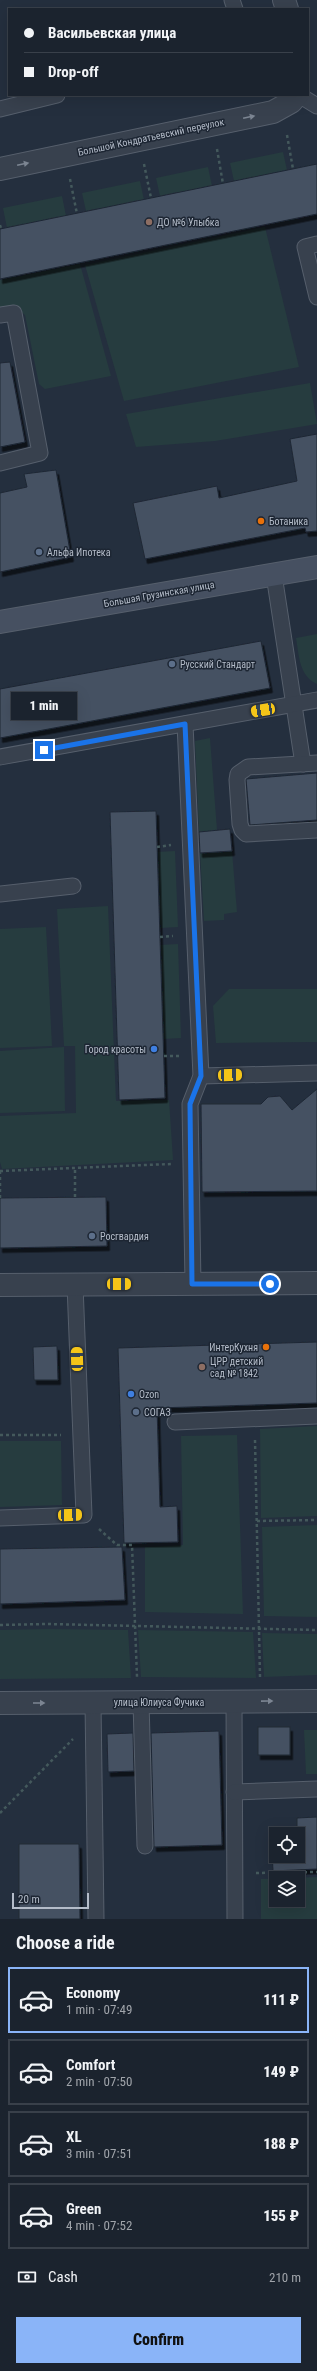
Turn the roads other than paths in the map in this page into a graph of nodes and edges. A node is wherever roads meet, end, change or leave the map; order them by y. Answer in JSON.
{"nodes":[{"id":1,"x":53,"y":96,"type":"edge"},
{"id":2,"x":297,"y":96,"type":"edge"},
{"id":3,"x":300,"y":96,"type":"edge"},
{"id":4,"x":317,"y":106,"type":"edge"},
{"id":5,"x":0,"y":109,"type":"edge"},
{"id":6,"x":0,"y":169,"type":"edge"},
{"id":7,"x":317,"y":244,"type":"edge"},
{"id":8,"x":317,"y":297,"type":"edge"},
{"id":9,"x":0,"y":315,"type":"edge"},
{"id":10,"x":0,"y":463,"type":"edge"},
{"id":11,"x":317,"y":567,"type":"edge"},
{"id":12,"x":274,"y":575,"type":"junction"},
{"id":13,"x":0,"y":622,"type":"edge"},
{"id":14,"x":317,"y":700,"type":"edge"},
{"id":15,"x":294,"y":705,"type":"junction"},
{"id":16,"x":185,"y":724,"type":"junction"},
{"id":17,"x":0,"y":758,"type":"edge"},
{"id":18,"x":310,"y":763,"type":"edge"},
{"id":19,"x":317,"y":830,"type":"edge"},
{"id":20,"x":73,"y":886,"type":"dead end"},
{"id":21,"x":0,"y":894,"type":"edge"},
{"id":22,"x":317,"y":1073,"type":"edge"},
{"id":23,"x":201,"y":1076,"type":"junction"},
{"id":24,"x":317,"y":1283,"type":"edge"},
{"id":25,"x":192,"y":1284,"type":"junction"},
{"id":26,"x":0,"y":1285,"type":"edge"},
{"id":27,"x":75,"y":1285,"type":"junction"},
{"id":28,"x":317,"y":1416,"type":"edge"},
{"id":29,"x":175,"y":1422,"type":"dead end"},
{"id":30,"x":0,"y":1518,"type":"edge"},
{"id":31,"x":139,"y":1692,"type":"junction"},
{"id":32,"x":317,"y":1701,"type":"edge"},
{"id":33,"x":234,"y":1702,"type":"junction"},
{"id":34,"x":0,"y":1703,"type":"edge"},
{"id":35,"x":93,"y":1711,"type":"junction"},
{"id":36,"x":317,"y":1789,"type":"edge"},
{"id":37,"x":234,"y":1792,"type":"junction"},
{"id":38,"x":145,"y":1846,"type":"dead end"},
{"id":39,"x":96,"y":1919,"type":"edge"},
{"id":40,"x":235,"y":1919,"type":"edge"}],
"edges":[{"from":1,"to":5,"type":"lane"},
{"from":6,"to":2,"type":"street","name":"Большой Кондратьевский переулок","one_way":true},
{"from":3,"to":4,"type":"lane"},
{"from":7,"to":8,"type":"lane"},
{"from":9,"to":10,"type":"lane"},
{"from":11,"to":12,"type":"main road","name":"Большая Грузинская улица"},
{"from":12,"to":13,"type":"main road","name":"Большая Грузинская улица"},
{"from":12,"to":15,"type":"lane"},
{"from":14,"to":15,"type":"lane"},
{"from":15,"to":16,"type":"lane"},
{"from":15,"to":18,"type":"lane"},
{"from":16,"to":17,"type":"lane"},
{"from":16,"to":23,"type":"lane"},
{"from":18,"to":19,"type":"lane"},
{"from":20,"to":21,"type":"lane"},
{"from":22,"to":23,"type":"lane"},
{"from":23,"to":25,"type":"lane"},
{"from":24,"to":25,"type":"street"},
{"from":25,"to":27,"type":"street"},
{"from":26,"to":27,"type":"street"},
{"from":27,"to":30,"type":"lane"},
{"from":28,"to":29,"type":"lane"},
{"from":31,"to":33,"type":"street","name":"улица Юлиуса Фучика"},
{"from":31,"to":35,"type":"street","name":"улица Юлиуса Фучика"},
{"from":31,"to":38,"type":"lane"},
{"from":33,"to":32,"type":"street","name":"улица Юлиуса Фучика","one_way":true},
{"from":33,"to":37,"type":"lane"},
{"from":34,"to":35,"type":"street","name":"улица Юлиуса Фучика","one_way":true},
{"from":35,"to":39,"type":"lane"},
{"from":36,"to":37,"type":"lane"},
{"from":37,"to":40,"type":"lane"}]}
